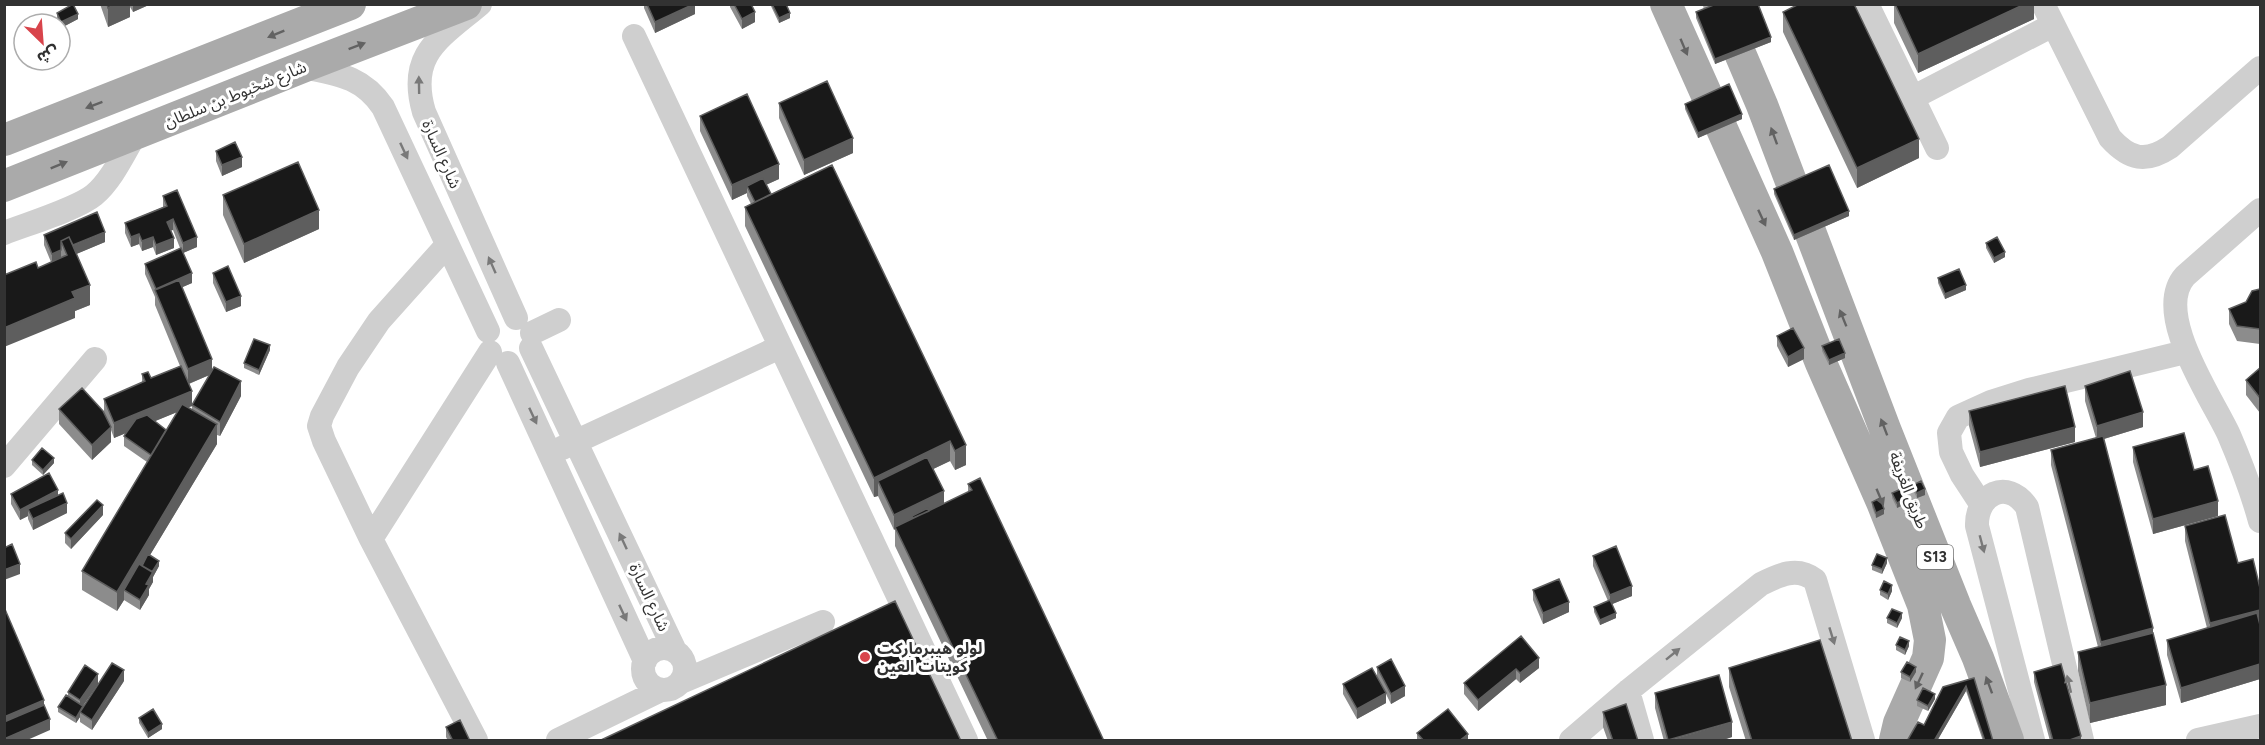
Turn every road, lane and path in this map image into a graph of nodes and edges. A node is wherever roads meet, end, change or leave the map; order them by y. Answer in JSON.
{"nodes":[{"id":1,"x":350,"y":4,"type":"edge"},
{"id":2,"x":466,"y":4,"type":"edge"},
{"id":3,"x":480,"y":4,"type":"edge"},
{"id":4,"x":1666,"y":4,"type":"edge"},
{"id":5,"x":1867,"y":4,"type":"edge"},
{"id":6,"x":1719,"y":5,"type":"edge"},
{"id":7,"x":2048,"y":15,"type":"edge"},
{"id":8,"x":634,"y":36,"type":"dead end"},
{"id":9,"x":303,"y":67,"type":"junction"},
{"id":10,"x":2260,"y":68,"type":"edge"},
{"id":11,"x":1912,"y":98,"type":"junction"},
{"id":12,"x":136,"y":134,"type":"junction"},
{"id":13,"x":4,"y":140,"type":"edge"},
{"id":14,"x":1937,"y":148,"type":"dead end"},
{"id":15,"x":4,"y":186,"type":"edge"},
{"id":16,"x":2260,"y":210,"type":"edge"},
{"id":17,"x":4,"y":233,"type":"edge"},
{"id":18,"x":447,"y":245,"type":"junction"},
{"id":19,"x":559,"y":320,"type":"dead end"},
{"id":20,"x":526,"y":333,"type":"junction"},
{"id":21,"x":780,"y":346,"type":"junction"},
{"id":22,"x":496,"y":349,"type":"junction"},
{"id":23,"x":2185,"y":352,"type":"junction"},
{"id":24,"x":95,"y":359,"type":"dead end"},
{"id":25,"x":576,"y":441,"type":"junction"},
{"id":26,"x":550,"y":453,"type":"junction"},
{"id":27,"x":4,"y":466,"type":"edge"},
{"id":28,"x":1981,"y":504,"type":"junction"},
{"id":29,"x":2258,"y":506,"type":"edge"},
{"id":30,"x":371,"y":539,"type":"junction"},
{"id":31,"x":823,"y":622,"type":"dead end"},
{"id":32,"x":675,"y":651,"type":"junction"},
{"id":33,"x":645,"y":661,"type":"junction"},
{"id":34,"x":671,"y":686,"type":"junction"},
{"id":35,"x":1628,"y":691,"type":"junction"},
{"id":36,"x":2260,"y":726,"type":"edge"},
{"id":37,"x":476,"y":741,"type":"edge"},
{"id":38,"x":558,"y":741,"type":"edge"},
{"id":39,"x":966,"y":741,"type":"edge"},
{"id":40,"x":1571,"y":741,"type":"edge"},
{"id":41,"x":1642,"y":741,"type":"edge"},
{"id":42,"x":1863,"y":741,"type":"edge"},
{"id":43,"x":1895,"y":741,"type":"edge"},
{"id":44,"x":2008,"y":741,"type":"edge"},
{"id":45,"x":2033,"y":741,"type":"edge"},
{"id":46,"x":2082,"y":741,"type":"edge"},
{"id":47,"x":2198,"y":741,"type":"edge"}],
"edges":[{"from":1,"to":13,"type":"main road","one_way":true},
{"from":9,"to":2,"type":"main road","name":"شارع شخبوط بن سلطان","one_way":true},
{"from":20,"to":3,"type":"street","name":"شارع السارة","one_way":true},
{"from":4,"to":43,"type":"main road","name":"طريق الغريفة","number":"S13","one_way":true},
{"from":5,"to":11,"type":"street"},
{"from":44,"to":6,"type":"main road","name":"طريق الغريفة","number":"S13","one_way":true},
{"from":7,"to":10,"type":"street"},
{"from":7,"to":11,"type":"street"},
{"from":8,"to":21,"type":"street"},
{"from":9,"to":12,"type":"main road","name":"شارع شخبوط بن سلطان"},
{"from":9,"to":18,"type":"street","name":"شارع السارة","one_way":true},
{"from":11,"to":14,"type":"street"},
{"from":15,"to":12,"type":"main road","name":"شارع شخبوط بن سلطان","one_way":true},
{"from":12,"to":17,"type":"street"},
{"from":16,"to":23,"type":"street"},
{"from":18,"to":22,"type":"street","name":"شارع السارة"},
{"from":18,"to":30,"type":"street"},
{"from":19,"to":20,"type":"street"},
{"from":20,"to":22,"type":"street"},
{"from":20,"to":22,"type":"street"},
{"from":20,"to":25,"type":"street","name":"شارع السارة"},
{"from":21,"to":25,"type":"street"},
{"from":21,"to":39,"type":"street"},
{"from":22,"to":26,"type":"street","name":"شارع السارة","one_way":true},
{"from":22,"to":30,"type":"street"},
{"from":23,"to":28,"type":"street"},
{"from":23,"to":29,"type":"street"},
{"from":24,"to":27,"type":"street"},
{"from":25,"to":26,"type":"street"},
{"from":32,"to":25,"type":"street","name":"شارع السارة","one_way":true},
{"from":26,"to":33,"type":"street","name":"شارع السارة","one_way":true},
{"from":28,"to":45,"type":"street","one_way":true},
{"from":46,"to":28,"type":"street","one_way":true},
{"from":30,"to":37,"type":"street"},
{"from":31,"to":34,"type":"street"},
{"from":32,"to":33,"type":"street"},
{"from":32,"to":34,"type":"street"},
{"from":33,"to":34,"type":"street"},
{"from":34,"to":38,"type":"street"},
{"from":35,"to":40,"type":"street"},
{"from":35,"to":41,"type":"street"},
{"from":35,"to":42,"type":"street","one_way":true},
{"from":36,"to":47,"type":"street"}]}
